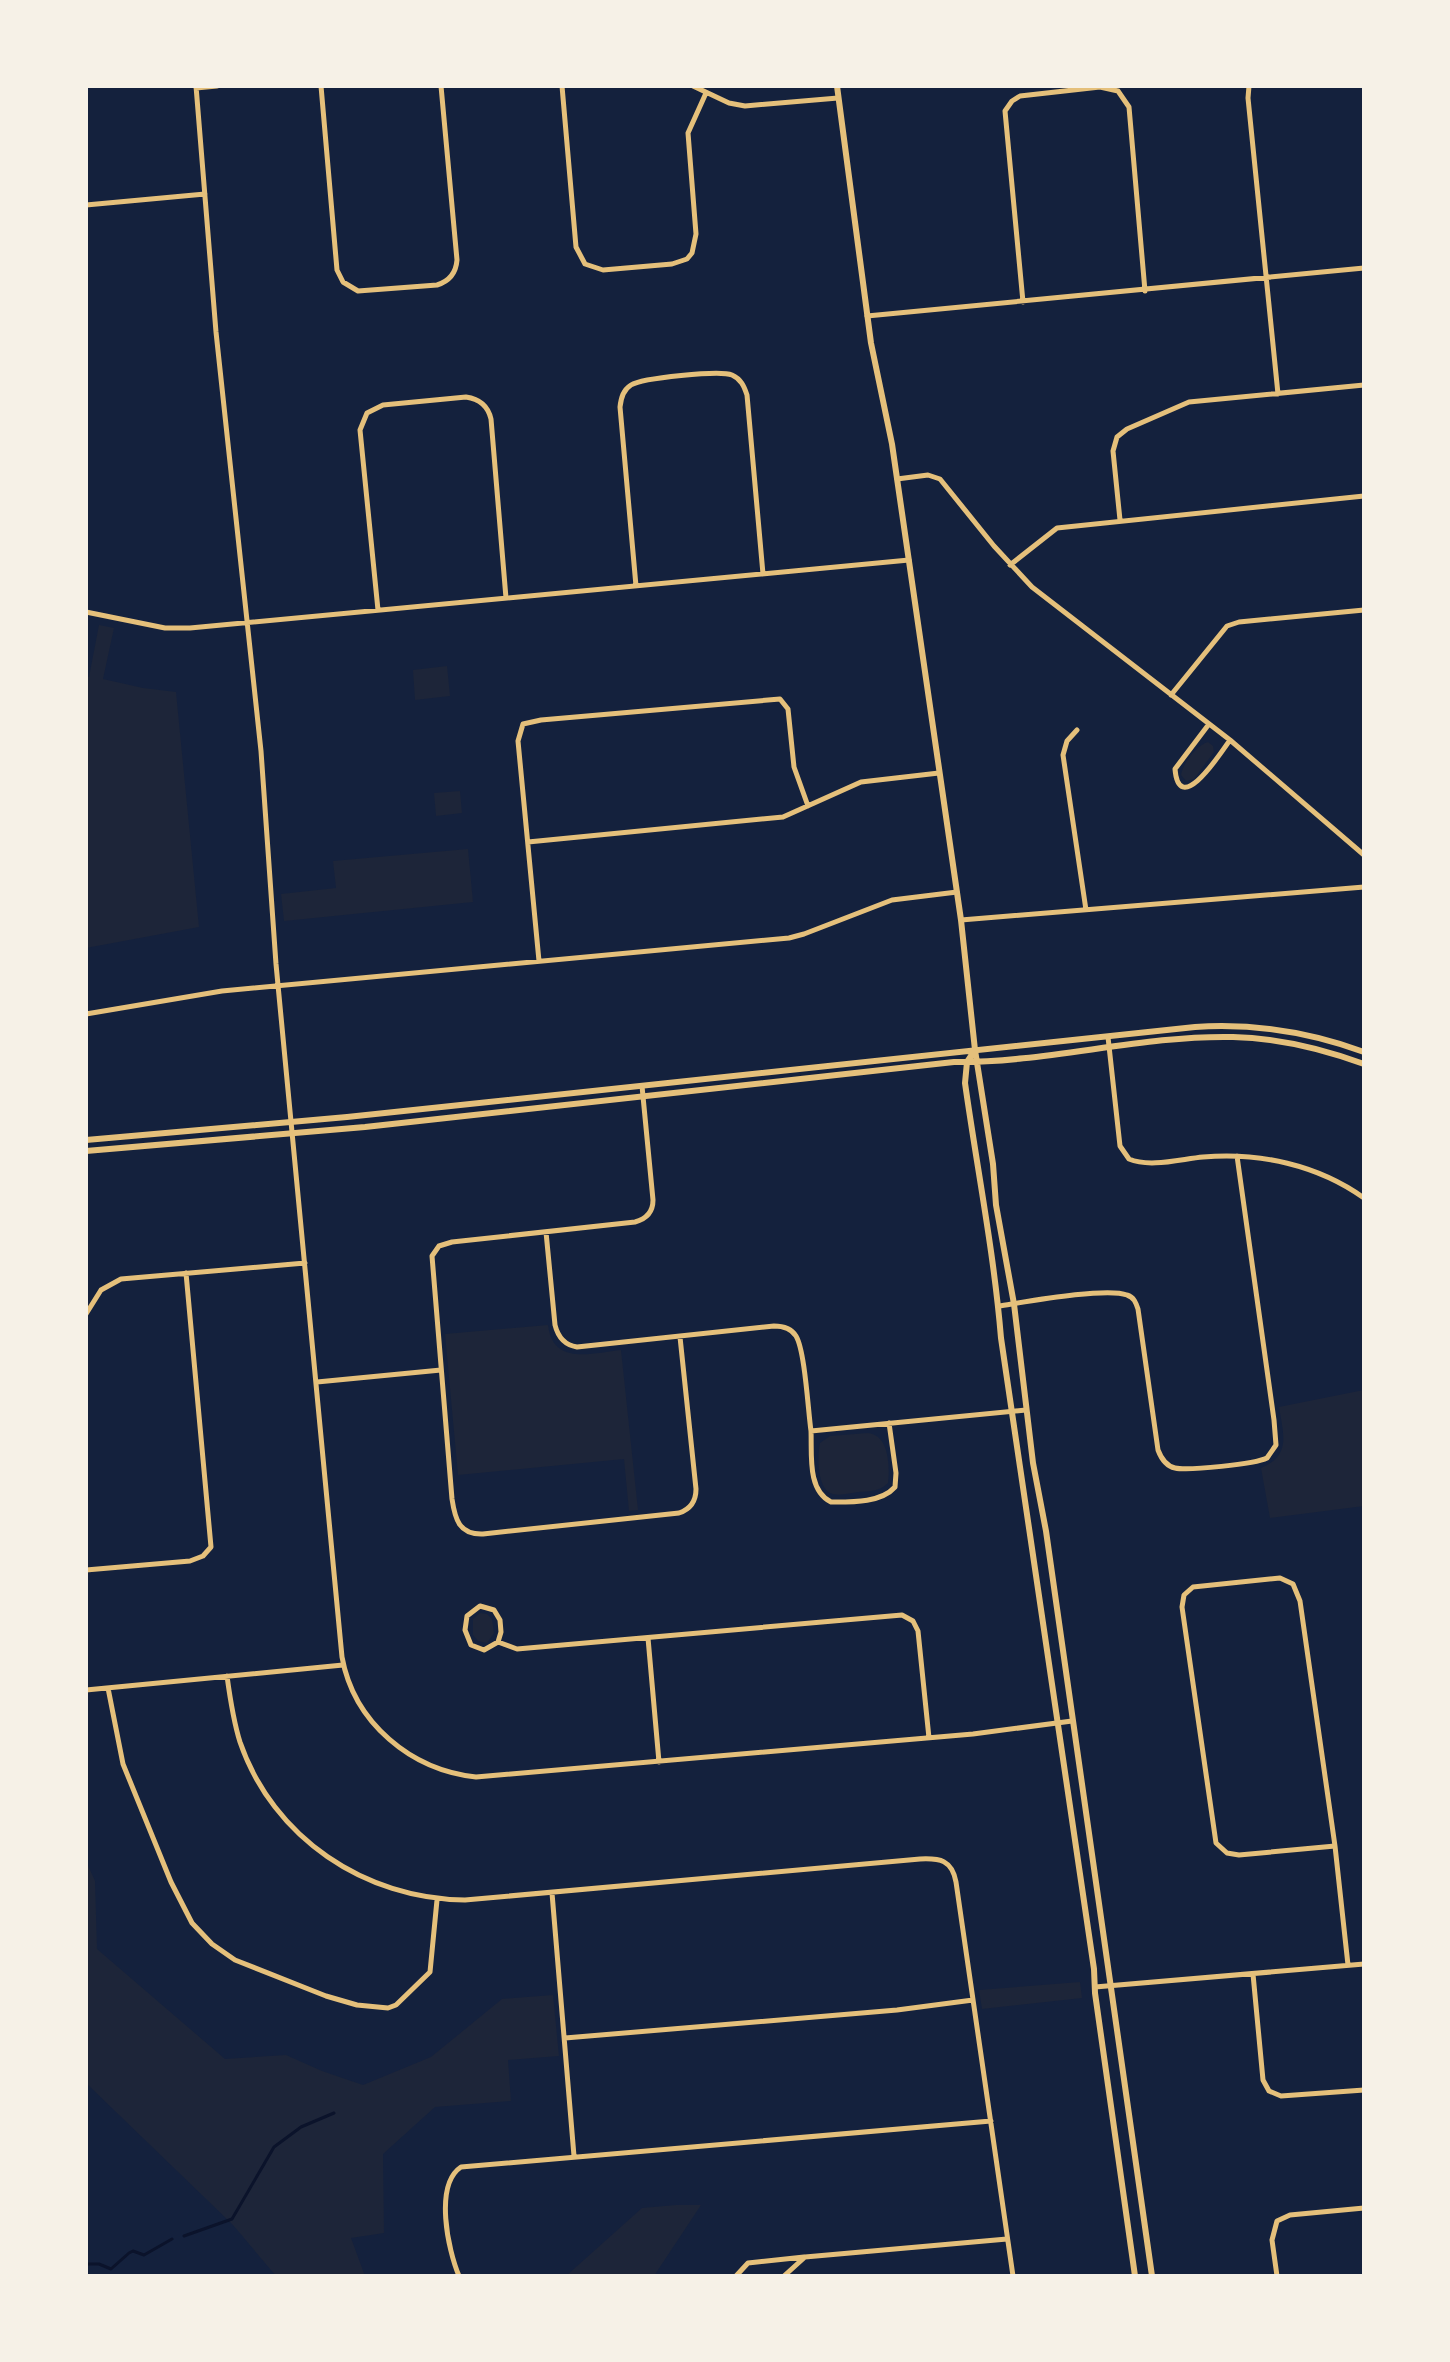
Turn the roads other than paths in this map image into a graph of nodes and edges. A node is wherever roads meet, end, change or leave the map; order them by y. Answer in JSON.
{"nodes":[{"id":1,"x":217,"y":86,"type":"edge"},
{"id":2,"x":321,"y":86,"type":"edge"},
{"id":3,"x":441,"y":86,"type":"edge"},
{"id":4,"x":562,"y":86,"type":"edge"},
{"id":5,"x":693,"y":86,"type":"edge"},
{"id":6,"x":837,"y":86,"type":"edge"},
{"id":7,"x":1249,"y":86,"type":"edge"},
{"id":8,"x":196,"y":87,"type":"edge"},
{"id":9,"x":706,"y":93,"type":"junction"},
{"id":10,"x":838,"y":98,"type":"junction"},
{"id":11,"x":205,"y":194,"type":"junction"},
{"id":12,"x":86,"y":205,"type":"edge"},
{"id":13,"x":1364,"y":268,"type":"edge"},
{"id":14,"x":1266,"y":278,"type":"junction"},
{"id":15,"x":1145,"y":291,"type":"junction"},
{"id":16,"x":1023,"y":302,"type":"junction"},
{"id":17,"x":867,"y":316,"type":"junction"},
{"id":18,"x":1364,"y":385,"type":"edge"},
{"id":19,"x":1278,"y":394,"type":"junction"},
{"id":20,"x":897,"y":479,"type":"junction"},
{"id":21,"x":1364,"y":496,"type":"edge"},
{"id":22,"x":1120,"y":520,"type":"junction"},
{"id":23,"x":909,"y":560,"type":"junction"},
{"id":24,"x":1010,"y":565,"type":"junction"},
{"id":25,"x":763,"y":574,"type":"junction"},
{"id":26,"x":636,"y":586,"type":"junction"},
{"id":27,"x":506,"y":598,"type":"junction"},
{"id":28,"x":378,"y":610,"type":"junction"},
{"id":29,"x":1364,"y":610,"type":"edge"},
{"id":30,"x":86,"y":612,"type":"edge"},
{"id":31,"x":246,"y":622,"type":"junction"},
{"id":32,"x":1171,"y":695,"type":"junction"},
{"id":33,"x":1209,"y":724,"type":"junction"},
{"id":34,"x":1077,"y":730,"type":"dead end"},
{"id":35,"x":1230,"y":740,"type":"junction"},
{"id":36,"x":939,"y":773,"type":"junction"},
{"id":37,"x":808,"y":806,"type":"junction"},
{"id":38,"x":528,"y":842,"type":"junction"},
{"id":39,"x":1364,"y":855,"type":"edge"},
{"id":40,"x":1364,"y":887,"type":"edge"},
{"id":41,"x":957,"y":892,"type":"junction"},
{"id":42,"x":1086,"y":910,"type":"junction"},
{"id":43,"x":961,"y":920,"type":"junction"},
{"id":44,"x":539,"y":961,"type":"junction"},
{"id":45,"x":278,"y":986,"type":"junction"},
{"id":46,"x":86,"y":1014,"type":"edge"},
{"id":47,"x":1108,"y":1037,"type":"junction"},
{"id":48,"x":1109,"y":1048,"type":"junction"},
{"id":49,"x":975,"y":1050,"type":"junction"},
{"id":50,"x":1364,"y":1052,"type":"edge"},
{"id":51,"x":967,"y":1062,"type":"junction"},
{"id":52,"x":977,"y":1062,"type":"junction"},
{"id":53,"x":1364,"y":1064,"type":"edge"},
{"id":54,"x":642,"y":1086,"type":"junction"},
{"id":55,"x":643,"y":1097,"type":"junction"},
{"id":56,"x":291,"y":1122,"type":"junction"},
{"id":57,"x":293,"y":1134,"type":"junction"},
{"id":58,"x":86,"y":1140,"type":"edge"},
{"id":59,"x":86,"y":1151,"type":"edge"},
{"id":60,"x":1237,"y":1156,"type":"junction"},
{"id":61,"x":1364,"y":1198,"type":"edge"},
{"id":62,"x":546,"y":1232,"type":"junction"},
{"id":63,"x":305,"y":1263,"type":"junction"},
{"id":64,"x":186,"y":1273,"type":"junction"},
{"id":65,"x":1014,"y":1304,"type":"junction"},
{"id":66,"x":999,"y":1306,"type":"junction"},
{"id":67,"x":86,"y":1314,"type":"edge"},
{"id":68,"x":680,"y":1337,"type":"junction"},
{"id":69,"x":441,"y":1370,"type":"junction"},
{"id":70,"x":317,"y":1382,"type":"junction"},
{"id":71,"x":1026,"y":1410,"type":"junction"},
{"id":72,"x":1012,"y":1412,"type":"junction"},
{"id":73,"x":889,"y":1423,"type":"junction"},
{"id":74,"x":811,"y":1431,"type":"junction"},
{"id":75,"x":86,"y":1570,"type":"edge"},
{"id":76,"x":648,"y":1638,"type":"junction"},
{"id":77,"x":498,"y":1642,"type":"junction"},
{"id":78,"x":343,"y":1665,"type":"junction"},
{"id":79,"x":227,"y":1676,"type":"junction"},
{"id":80,"x":108,"y":1688,"type":"junction"},
{"id":81,"x":86,"y":1690,"type":"edge"},
{"id":82,"x":1072,"y":1721,"type":"junction"},
{"id":83,"x":1056,"y":1723,"type":"junction"},
{"id":84,"x":929,"y":1738,"type":"junction"},
{"id":85,"x":659,"y":1762,"type":"junction"},
{"id":86,"x":1335,"y":1846,"type":"junction"},
{"id":87,"x":552,"y":1893,"type":"junction"},
{"id":88,"x":437,"y":1900,"type":"junction"},
{"id":89,"x":1364,"y":1964,"type":"edge"},
{"id":90,"x":1348,"y":1965,"type":"junction"},
{"id":91,"x":1253,"y":1974,"type":"junction"},
{"id":92,"x":1110,"y":1986,"type":"junction"},
{"id":93,"x":1095,"y":1987,"type":"junction"},
{"id":94,"x":973,"y":2000,"type":"junction"},
{"id":95,"x":565,"y":2038,"type":"junction"},
{"id":96,"x":1364,"y":2090,"type":"edge"},
{"id":97,"x":991,"y":2121,"type":"junction"},
{"id":98,"x":574,"y":2156,"type":"junction"},
{"id":99,"x":1364,"y":2208,"type":"edge"},
{"id":100,"x":1007,"y":2239,"type":"junction"},
{"id":101,"x":805,"y":2257,"type":"junction"},
{"id":102,"x":459,"y":2276,"type":"edge"},
{"id":103,"x":736,"y":2276,"type":"edge"},
{"id":104,"x":784,"y":2276,"type":"edge"},
{"id":105,"x":1013,"y":2276,"type":"edge"},
{"id":106,"x":1135,"y":2276,"type":"edge"},
{"id":107,"x":1152,"y":2276,"type":"edge"},
{"id":108,"x":1277,"y":2276,"type":"edge"}],
"edges":[{"from":1,"to":8,"type":"street"},
{"from":2,"to":3,"type":"street"},
{"from":4,"to":9,"type":"street"},
{"from":5,"to":9,"type":"street"},
{"from":6,"to":10,"type":"street"},
{"from":7,"to":14,"type":"street"},
{"from":8,"to":11,"type":"street"},
{"from":9,"to":10,"type":"street"},
{"from":10,"to":17,"type":"street"},
{"from":11,"to":12,"type":"street"},
{"from":11,"to":31,"type":"street"},
{"from":13,"to":14,"type":"street"},
{"from":14,"to":15,"type":"street"},
{"from":14,"to":19,"type":"street"},
{"from":15,"to":16,"type":"street"},
{"from":15,"to":16,"type":"street"},
{"from":16,"to":17,"type":"street"},
{"from":17,"to":20,"type":"street"},
{"from":18,"to":19,"type":"street"},
{"from":19,"to":22,"type":"street"},
{"from":20,"to":23,"type":"street"},
{"from":20,"to":24,"type":"street"},
{"from":21,"to":22,"type":"street"},
{"from":22,"to":24,"type":"street"},
{"from":23,"to":25,"type":"street"},
{"from":23,"to":36,"type":"street"},
{"from":24,"to":32,"type":"street"},
{"from":25,"to":26,"type":"street"},
{"from":25,"to":26,"type":"street"},
{"from":26,"to":27,"type":"street"},
{"from":27,"to":28,"type":"street"},
{"from":27,"to":28,"type":"street"},
{"from":28,"to":31,"type":"street"},
{"from":29,"to":32,"type":"street"},
{"from":30,"to":31,"type":"street"},
{"from":31,"to":45,"type":"street"},
{"from":32,"to":33,"type":"street"},
{"from":33,"to":35,"type":"street"},
{"from":33,"to":35,"type":"street"},
{"from":34,"to":42,"type":"street"},
{"from":35,"to":39,"type":"street"},
{"from":36,"to":37,"type":"street"},
{"from":36,"to":41,"type":"street"},
{"from":37,"to":38,"type":"street"},
{"from":37,"to":38,"type":"street"},
{"from":38,"to":44,"type":"street"},
{"from":40,"to":42,"type":"street"},
{"from":41,"to":43,"type":"street"},
{"from":41,"to":44,"type":"street"},
{"from":42,"to":43,"type":"street"},
{"from":43,"to":49,"type":"street"},
{"from":44,"to":45,"type":"street"},
{"from":45,"to":46,"type":"street"},
{"from":45,"to":56,"type":"street"},
{"from":47,"to":48,"type":"street"},
{"from":47,"to":49,"type":"street"},
{"from":47,"to":50,"type":"street"},
{"from":48,"to":52,"type":"street"},
{"from":48,"to":53,"type":"street"},
{"from":48,"to":60,"type":"street"},
{"from":49,"to":51,"type":"street"},
{"from":49,"to":52,"type":"street"},
{"from":49,"to":54,"type":"street"},
{"from":51,"to":52,"type":"street"},
{"from":51,"to":55,"type":"street"},
{"from":51,"to":66,"type":"street"},
{"from":52,"to":65,"type":"street"},
{"from":54,"to":55,"type":"street"},
{"from":54,"to":56,"type":"street"},
{"from":55,"to":57,"type":"street"},
{"from":55,"to":62,"type":"street"},
{"from":56,"to":57,"type":"street"},
{"from":56,"to":58,"type":"street"},
{"from":57,"to":59,"type":"street"},
{"from":57,"to":63,"type":"street"},
{"from":60,"to":61,"type":"street"},
{"from":60,"to":65,"type":"street"},
{"from":62,"to":68,"type":"street"},
{"from":62,"to":69,"type":"street"},
{"from":63,"to":64,"type":"street"},
{"from":63,"to":70,"type":"street"},
{"from":64,"to":67,"type":"street"},
{"from":64,"to":75,"type":"street"},
{"from":65,"to":66,"type":"street"},
{"from":65,"to":71,"type":"street"},
{"from":66,"to":72,"type":"street"},
{"from":68,"to":69,"type":"street"},
{"from":68,"to":74,"type":"street"},
{"from":69,"to":70,"type":"street"},
{"from":70,"to":78,"type":"street"},
{"from":71,"to":72,"type":"street"},
{"from":71,"to":82,"type":"street"},
{"from":72,"to":73,"type":"street"},
{"from":72,"to":83,"type":"street"},
{"from":73,"to":74,"type":"street"},
{"from":73,"to":74,"type":"street"},
{"from":76,"to":77,"type":"street"},
{"from":76,"to":84,"type":"street"},
{"from":76,"to":85,"type":"street"},
{"from":77,"to":77,"type":"street"},
{"from":78,"to":79,"type":"street"},
{"from":78,"to":85,"type":"street"},
{"from":79,"to":80,"type":"street"},
{"from":79,"to":88,"type":"street"},
{"from":80,"to":81,"type":"street"},
{"from":80,"to":88,"type":"street"},
{"from":82,"to":83,"type":"street"},
{"from":82,"to":92,"type":"street"},
{"from":83,"to":84,"type":"street"},
{"from":83,"to":93,"type":"street"},
{"from":84,"to":85,"type":"street"},
{"from":86,"to":86,"type":"street"},
{"from":86,"to":90,"type":"street"},
{"from":87,"to":88,"type":"street"},
{"from":87,"to":94,"type":"street"},
{"from":87,"to":95,"type":"street"},
{"from":89,"to":90,"type":"street"},
{"from":90,"to":91,"type":"street"},
{"from":91,"to":92,"type":"street"},
{"from":91,"to":96,"type":"street"},
{"from":92,"to":93,"type":"street"},
{"from":92,"to":107,"type":"street"},
{"from":93,"to":106,"type":"street"},
{"from":94,"to":95,"type":"street"},
{"from":94,"to":97,"type":"street"},
{"from":95,"to":98,"type":"street"},
{"from":97,"to":98,"type":"street"},
{"from":97,"to":100,"type":"street"},
{"from":98,"to":102,"type":"street"},
{"from":99,"to":108,"type":"street"},
{"from":100,"to":101,"type":"street"},
{"from":100,"to":105,"type":"street"},
{"from":101,"to":103,"type":"street"},
{"from":101,"to":104,"type":"street"}]}
